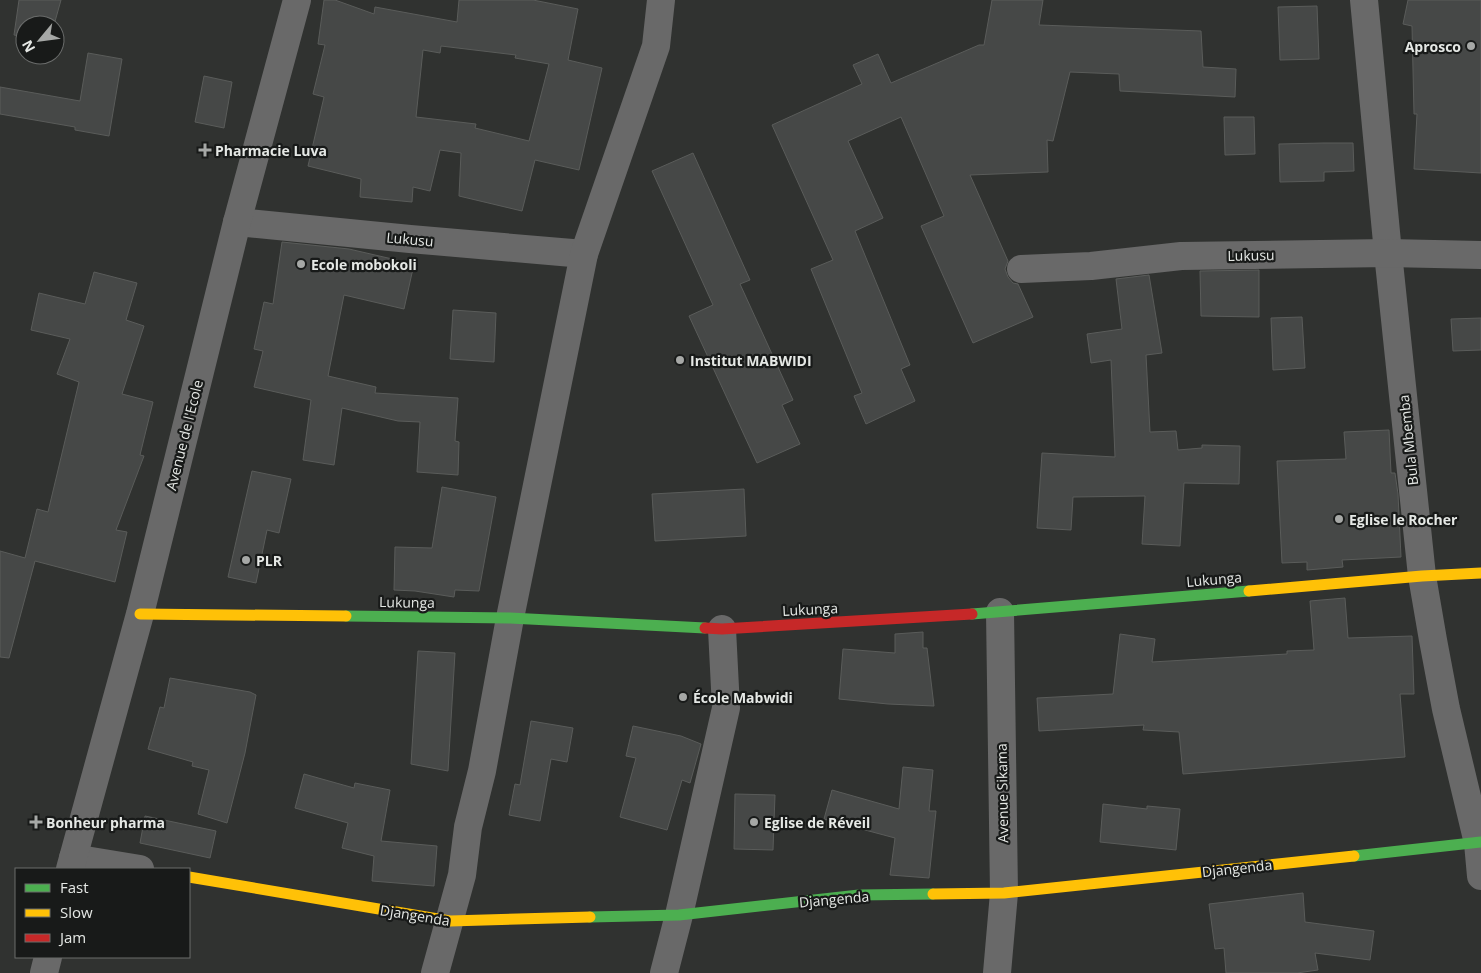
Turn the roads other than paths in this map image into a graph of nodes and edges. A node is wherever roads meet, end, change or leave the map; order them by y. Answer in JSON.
{"nodes":[{"id":1,"x":297,"y":0,"type":"edge"},
{"id":2,"x":662,"y":0,"type":"edge"},
{"id":3,"x":1364,"y":0,"type":"edge"},
{"id":4,"x":236,"y":222,"type":"junction"},
{"id":5,"x":1388,"y":253,"type":"junction"},
{"id":6,"x":584,"y":254,"type":"junction"},
{"id":7,"x":1481,"y":255,"type":"edge"},
{"id":8,"x":1021,"y":269,"type":"dead end"},
{"id":9,"x":1481,"y":573,"type":"edge"},
{"id":10,"x":1422,"y":576,"type":"junction"},
{"id":11,"x":1000,"y":612,"type":"junction"},
{"id":12,"x":140,"y":614,"type":"junction"},
{"id":13,"x":510,"y":618,"type":"junction"},
{"id":14,"x":722,"y":629,"type":"junction"},
{"id":15,"x":1479,"y":843,"type":"edge"},
{"id":16,"x":71,"y":864,"type":"edge"},
{"id":17,"x":126,"y":868,"type":"edge"},
{"id":18,"x":1481,"y":876,"type":"edge"},
{"id":19,"x":190,"y":878,"type":"edge"},
{"id":20,"x":1004,"y":893,"type":"junction"},
{"id":21,"x":679,"y":915,"type":"junction"},
{"id":22,"x":450,"y":922,"type":"junction"},
{"id":23,"x":48,"y":958,"type":"edge"},
{"id":24,"x":44,"y":973,"type":"edge"},
{"id":25,"x":435,"y":973,"type":"edge"},
{"id":26,"x":664,"y":973,"type":"edge"},
{"id":27,"x":997,"y":973,"type":"edge"}],
"edges":[{"from":1,"to":4,"type":"street","name":"Avenue de l'Ecole"},
{"from":2,"to":6,"type":"street"},
{"from":3,"to":5,"type":"street","name":"Bula Mbemba"},
{"from":4,"to":6,"type":"street","name":"Lukusu"},
{"from":4,"to":12,"type":"street","name":"Avenue de l'Ecole"},
{"from":5,"to":7,"type":"street","name":"Lukusu"},
{"from":5,"to":8,"type":"street","name":"Lukusu"},
{"from":5,"to":10,"type":"street","name":"Bula Mbemba"},
{"from":6,"to":13,"type":"street"},
{"from":9,"to":10,"type":"street","name":"Lukunga"},
{"from":10,"to":11,"type":"street","name":"Lukunga"},
{"from":10,"to":15,"type":"street","name":"Bula Mbemba"},
{"from":11,"to":14,"type":"street","name":"Lukunga"},
{"from":11,"to":20,"type":"street","name":"Avenue Sikama"},
{"from":12,"to":13,"type":"street","name":"Lukunga"},
{"from":12,"to":16,"type":"street","name":"Avenue de l'Ecole"},
{"from":13,"to":14,"type":"street","name":"Lukunga"},
{"from":13,"to":22,"type":"street"},
{"from":14,"to":21,"type":"street"},
{"from":15,"to":18,"type":"street","name":"Bula Mbemba"},
{"from":15,"to":20,"type":"street","name":"Djangenda"},
{"from":16,"to":17,"type":"street"},
{"from":19,"to":22,"type":"street","name":"Djangenda"},
{"from":20,"to":21,"type":"street","name":"Djangenda"},
{"from":20,"to":27,"type":"street","name":"Avenue Sikama"},
{"from":21,"to":22,"type":"street","name":"Djangenda"},
{"from":21,"to":26,"type":"street"},
{"from":22,"to":25,"type":"street"},
{"from":23,"to":24,"type":"street"}]}
